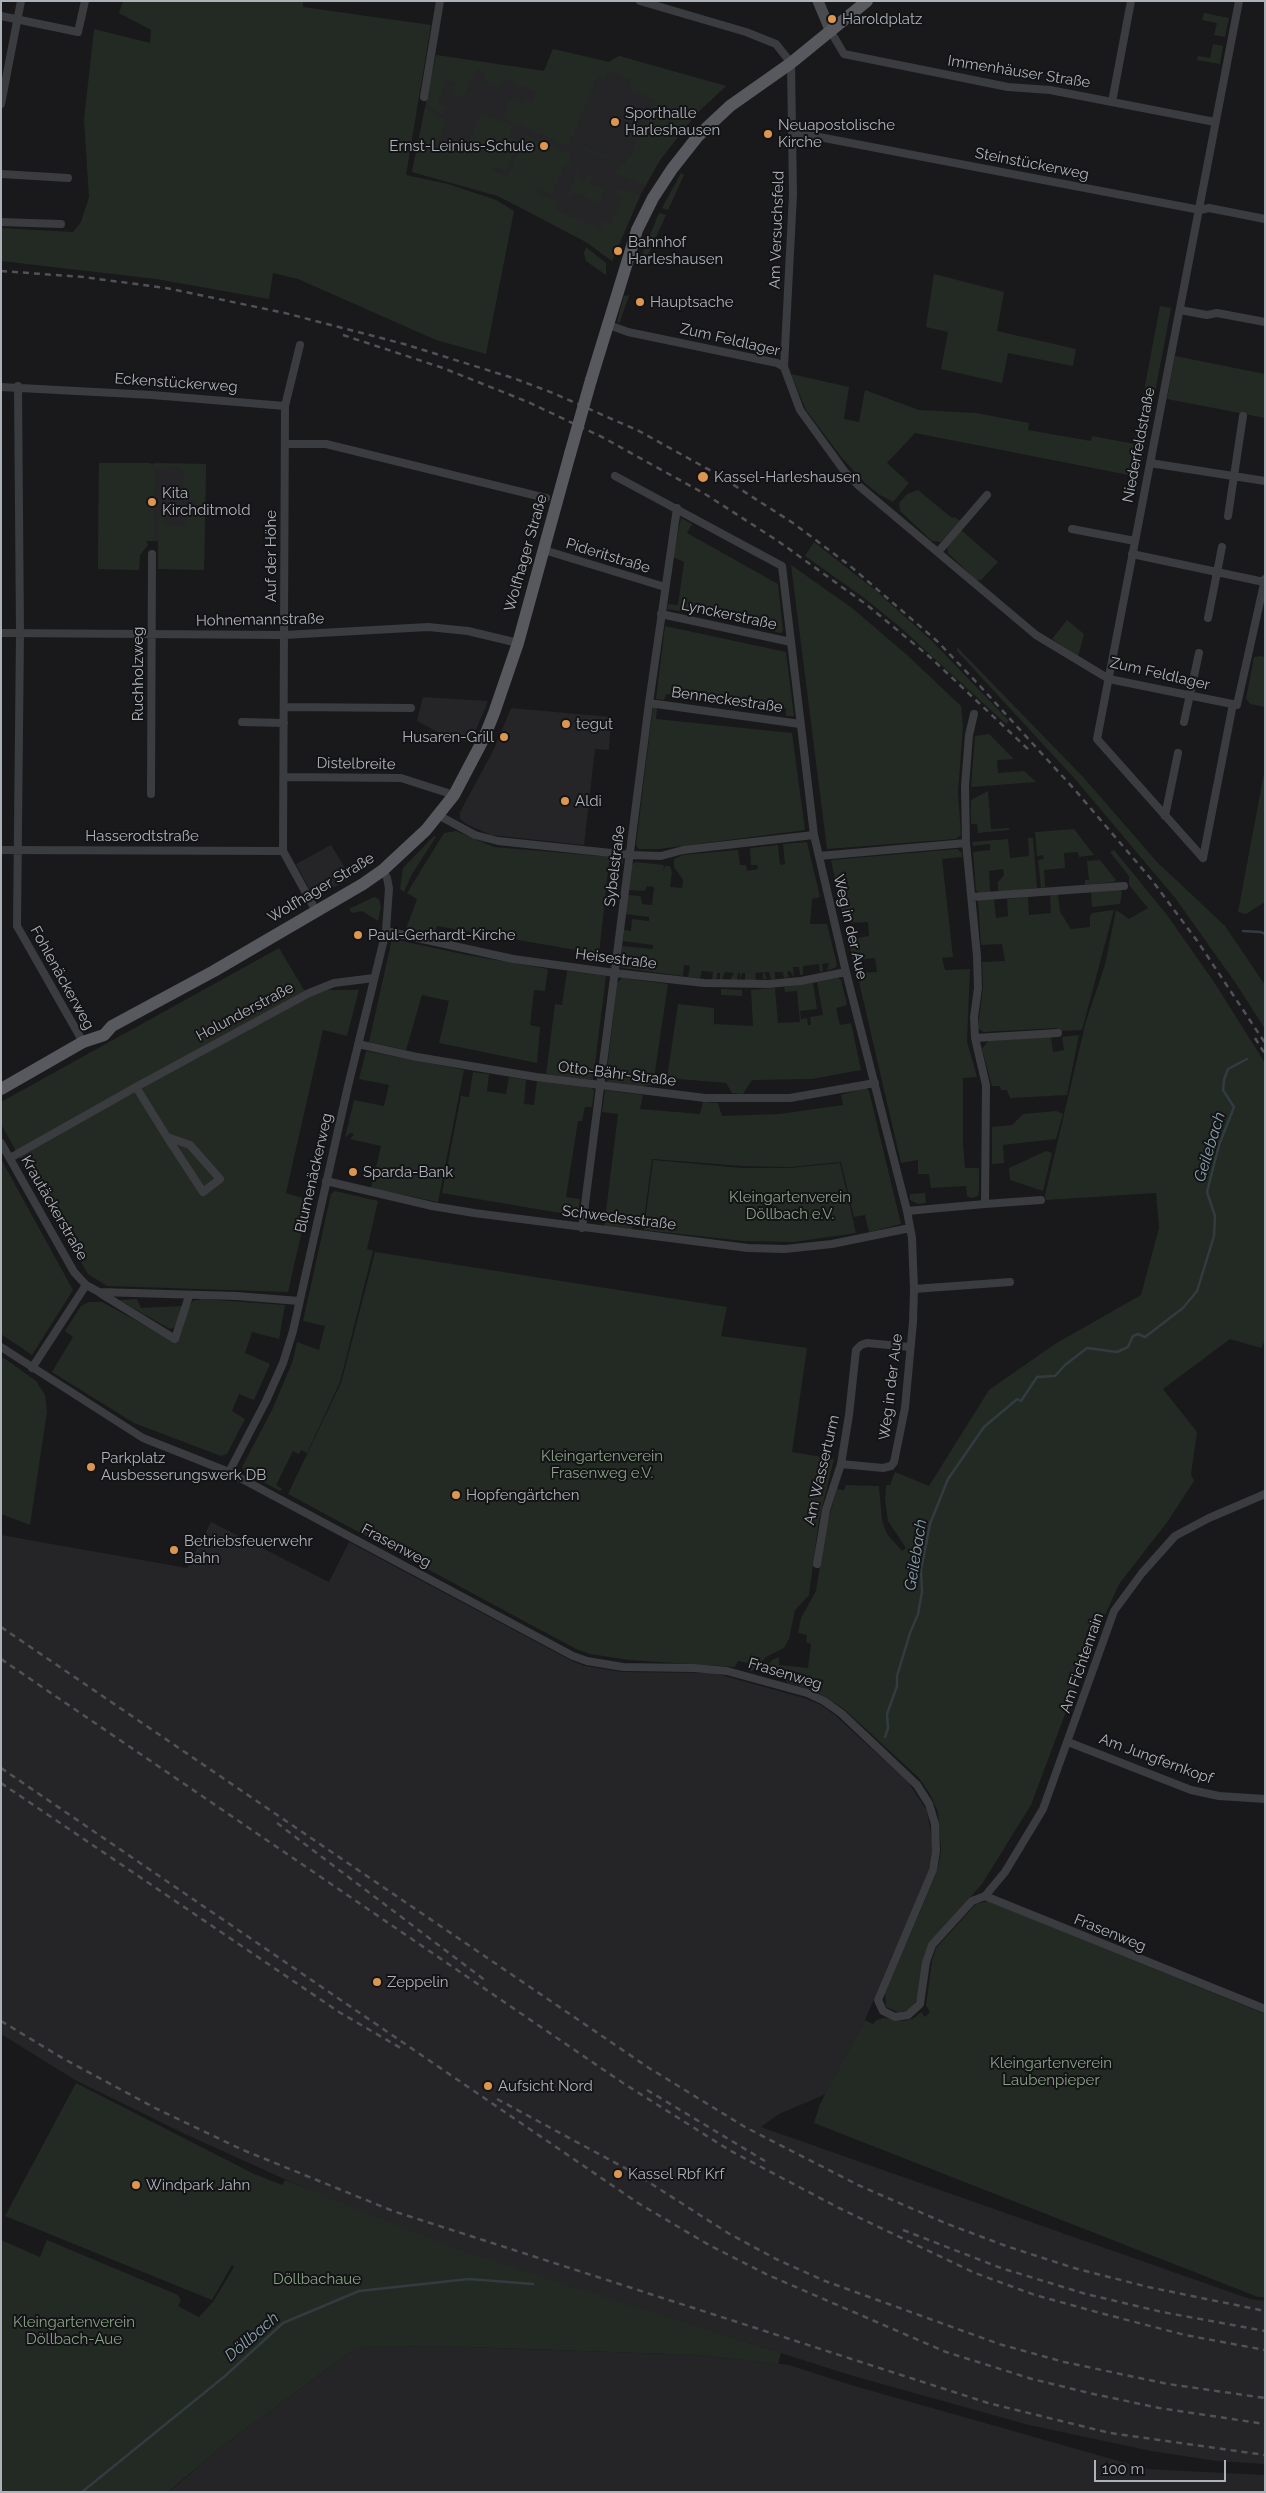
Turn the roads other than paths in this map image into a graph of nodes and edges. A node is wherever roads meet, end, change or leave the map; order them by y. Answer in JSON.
{"nodes":[{"id":1,"x":21,"y":1,"type":"edge"},
{"id":2,"x":85,"y":1,"type":"edge"},
{"id":3,"x":440,"y":1,"type":"edge"},
{"id":4,"x":640,"y":1,"type":"edge"},
{"id":5,"x":818,"y":1,"type":"edge"},
{"id":6,"x":867,"y":1,"type":"edge"},
{"id":7,"x":1131,"y":1,"type":"edge"},
{"id":8,"x":1239,"y":1,"type":"edge"},
{"id":9,"x":1,"y":16,"type":"edge"},
{"id":10,"x":17,"y":20,"type":"junction"},
{"id":11,"x":831,"y":32,"type":"junction"},
{"id":12,"x":791,"y":63,"type":"junction"},
{"id":13,"x":424,"y":97,"type":"dead end"},
{"id":14,"x":1112,"y":102,"type":"junction"},
{"id":15,"x":1,"y":104,"type":"edge"},
{"id":16,"x":1215,"y":122,"type":"junction"},
{"id":17,"x":793,"y":132,"type":"junction"},
{"id":18,"x":1,"y":174,"type":"edge"},
{"id":19,"x":68,"y":178,"type":"dead end"},
{"id":20,"x":1200,"y":210,"type":"junction"},
{"id":21,"x":1265,"y":219,"type":"edge"},
{"id":22,"x":1,"y":222,"type":"edge"},
{"id":23,"x":61,"y":224,"type":"dead end"},
{"id":24,"x":1180,"y":310,"type":"junction"},
{"id":25,"x":1265,"y":322,"type":"edge"},
{"id":26,"x":606,"y":324,"type":"junction"},
{"id":27,"x":300,"y":345,"type":"dead end"},
{"id":28,"x":784,"y":367,"type":"junction"},
{"id":29,"x":18,"y":386,"type":"junction"},
{"id":30,"x":1,"y":387,"type":"edge"},
{"id":31,"x":286,"y":406,"type":"junction"},
{"id":32,"x":1244,"y":416,"type":"dead end"},
{"id":33,"x":285,"y":444,"type":"junction"},
{"id":34,"x":1150,"y":464,"type":"junction"},
{"id":35,"x":615,"y":476,"type":"dead end"},
{"id":36,"x":1234,"y":476,"type":"junction"},
{"id":37,"x":1265,"y":481,"type":"edge"},
{"id":38,"x":987,"y":495,"type":"dead end"},
{"id":39,"x":546,"y":498,"type":"dead end"},
{"id":40,"x":678,"y":508,"type":"junction"},
{"id":41,"x":1228,"y":516,"type":"dead end"},
{"id":42,"x":1072,"y":529,"type":"dead end"},
{"id":43,"x":1135,"y":541,"type":"junction"},
{"id":44,"x":1222,"y":547,"type":"dead end"},
{"id":45,"x":544,"y":550,"type":"junction"},
{"id":46,"x":938,"y":552,"type":"junction"},
{"id":47,"x":152,"y":554,"type":"dead end"},
{"id":48,"x":1132,"y":554,"type":"junction"},
{"id":49,"x":1218,"y":572,"type":"junction"},
{"id":50,"x":1264,"y":580,"type":"edge"},
{"id":51,"x":665,"y":587,"type":"junction"},
{"id":52,"x":661,"y":614,"type":"junction"},
{"id":53,"x":1208,"y":618,"type":"dead end"},
{"id":54,"x":1,"y":633,"type":"edge"},
{"id":55,"x":20,"y":633,"type":"junction"},
{"id":56,"x":152,"y":634,"type":"junction"},
{"id":57,"x":284,"y":635,"type":"junction"},
{"id":58,"x":791,"y":642,"type":"junction"},
{"id":59,"x":518,"y":643,"type":"junction"},
{"id":60,"x":1200,"y":653,"type":"dead end"},
{"id":61,"x":1109,"y":679,"type":"junction"},
{"id":62,"x":1189,"y":695,"type":"junction"},
{"id":63,"x":649,"y":703,"type":"junction"},
{"id":64,"x":1235,"y":704,"type":"junction"},
{"id":65,"x":284,"y":706,"type":"junction"},
{"id":66,"x":411,"y":708,"type":"dead end"},
{"id":67,"x":974,"y":714,"type":"dead end"},
{"id":68,"x":242,"y":722,"type":"dead end"},
{"id":69,"x":1184,"y":722,"type":"dead end"},
{"id":70,"x":284,"y":724,"type":"junction"},
{"id":71,"x":800,"y":724,"type":"junction"},
{"id":72,"x":1178,"y":753,"type":"dead end"},
{"id":73,"x":285,"y":778,"type":"junction"},
{"id":74,"x":151,"y":794,"type":"dead end"},
{"id":75,"x":454,"y":794,"type":"junction"},
{"id":76,"x":438,"y":816,"type":"junction"},
{"id":77,"x":1166,"y":816,"type":"junction"},
{"id":78,"x":814,"y":835,"type":"junction"},
{"id":79,"x":966,"y":843,"type":"junction"},
{"id":80,"x":1,"y":850,"type":"edge"},
{"id":81,"x":18,"y":850,"type":"junction"},
{"id":82,"x":284,"y":851,"type":"junction"},
{"id":83,"x":630,"y":855,"type":"junction"},
{"id":84,"x":819,"y":856,"type":"junction"},
{"id":85,"x":383,"y":870,"type":"junction"},
{"id":86,"x":1124,"y":886,"type":"dead end"},
{"id":87,"x":972,"y":897,"type":"junction"},
{"id":88,"x":316,"y":911,"type":"junction"},
{"id":89,"x":386,"y":931,"type":"junction"},
{"id":90,"x":846,"y":972,"type":"junction"},
{"id":91,"x":615,"y":973,"type":"junction"},
{"id":92,"x":374,"y":978,"type":"junction"},
{"id":93,"x":1058,"y":1033,"type":"dead end"},
{"id":94,"x":975,"y":1038,"type":"junction"},
{"id":95,"x":86,"y":1041,"type":"junction"},
{"id":96,"x":358,"y":1044,"type":"junction"},
{"id":97,"x":875,"y":1083,"type":"junction"},
{"id":98,"x":136,"y":1086,"type":"junction"},
{"id":99,"x":600,"y":1086,"type":"junction"},
{"id":100,"x":1,"y":1089,"type":"edge"},
{"id":101,"x":167,"y":1137,"type":"junction"},
{"id":102,"x":1,"y":1143,"type":"edge"},
{"id":103,"x":10,"y":1158,"type":"junction"},
{"id":104,"x":326,"y":1181,"type":"junction"},
{"id":105,"x":1041,"y":1200,"type":"dead end"},
{"id":106,"x":985,"y":1204,"type":"junction"},
{"id":107,"x":907,"y":1211,"type":"junction"},
{"id":108,"x":582,"y":1228,"type":"junction"},
{"id":109,"x":910,"y":1228,"type":"junction"},
{"id":110,"x":1010,"y":1282,"type":"dead end"},
{"id":111,"x":86,"y":1285,"type":"junction"},
{"id":112,"x":914,"y":1289,"type":"junction"},
{"id":113,"x":99,"y":1292,"type":"junction"},
{"id":114,"x":190,"y":1296,"type":"junction"},
{"id":115,"x":299,"y":1301,"type":"junction"},
{"id":116,"x":1,"y":1347,"type":"edge"},
{"id":117,"x":910,"y":1347,"type":"junction"},
{"id":118,"x":32,"y":1368,"type":"junction"},
{"id":119,"x":841,"y":1464,"type":"junction"},
{"id":120,"x":228,"y":1472,"type":"junction"},
{"id":121,"x":1265,"y":1494,"type":"edge"},
{"id":122,"x":817,"y":1564,"type":"dead end"},
{"id":123,"x":1068,"y":1742,"type":"junction"},
{"id":124,"x":1265,"y":1799,"type":"edge"},
{"id":125,"x":985,"y":1896,"type":"junction"},
{"id":126,"x":1265,"y":2009,"type":"edge"}],
"edges":[{"from":1,"to":10,"type":"street"},
{"from":2,"to":10,"type":"street"},
{"from":3,"to":13,"type":"street"},
{"from":4,"to":12,"type":"street"},
{"from":5,"to":11,"type":"street"},
{"from":6,"to":11,"type":"main road","name":"Wolfhager Straße"},
{"from":7,"to":14,"type":"street"},
{"from":8,"to":16,"type":"street","name":"Niederfeldstraße"},
{"from":9,"to":10,"type":"street"},
{"from":10,"to":15,"type":"street"},
{"from":11,"to":12,"type":"main road","name":"Wolfhager Straße"},
{"from":11,"to":14,"type":"street","name":"Immenhäuser Straße"},
{"from":12,"to":17,"type":"street","name":"Am Versuchsfeld"},
{"from":12,"to":26,"type":"main road","name":"Wolfhager Straße"},
{"from":14,"to":16,"type":"street","name":"Immenhäuser Straße"},
{"from":16,"to":20,"type":"street","name":"Niederfeldstraße"},
{"from":17,"to":20,"type":"street","name":"Steinstückerweg"},
{"from":17,"to":28,"type":"street","name":"Am Versuchsfeld"},
{"from":18,"to":19,"type":"street"},
{"from":20,"to":21,"type":"street","name":"Steinstückerweg"},
{"from":20,"to":24,"type":"street","name":"Niederfeldstraße"},
{"from":22,"to":23,"type":"street"},
{"from":24,"to":25,"type":"street"},
{"from":24,"to":34,"type":"street","name":"Niederfeldstraße"},
{"from":26,"to":28,"type":"street","name":"Zum Feldlager"},
{"from":26,"to":45,"type":"main road","name":"Wolfhager Straße","bridge":true},
{"from":27,"to":31,"type":"street"},
{"from":28,"to":46,"type":"street","name":"Zum Feldlager"},
{"from":29,"to":30,"type":"street","name":"Eckenstückerweg"},
{"from":29,"to":31,"type":"street","name":"Eckenstückerweg"},
{"from":29,"to":55,"type":"street","name":"Fohlenäckerweg"},
{"from":31,"to":33,"type":"street","name":"Auf der Höhe"},
{"from":32,"to":36,"type":"street"},
{"from":33,"to":39,"type":"street"},
{"from":33,"to":57,"type":"street","name":"Auf der Höhe"},
{"from":34,"to":36,"type":"street"},
{"from":34,"to":43,"type":"street","name":"Niederfeldstraße"},
{"from":35,"to":40,"type":"street"},
{"from":36,"to":37,"type":"street"},
{"from":36,"to":41,"type":"street"},
{"from":38,"to":46,"type":"street"},
{"from":40,"to":51,"type":"street","name":"Sybelstraße"},
{"from":40,"to":58,"type":"street","name":"Weg in der Aue"},
{"from":42,"to":43,"type":"street"},
{"from":43,"to":48,"type":"street","name":"Niederfeldstraße"},
{"from":44,"to":49,"type":"street"},
{"from":45,"to":51,"type":"street","name":"Pideritstraße"},
{"from":45,"to":59,"type":"main road","name":"Wolfhager Straße"},
{"from":46,"to":61,"type":"street","name":"Zum Feldlager"},
{"from":47,"to":56,"type":"street","name":"Ruchholzweg"},
{"from":48,"to":49,"type":"street"},
{"from":48,"to":61,"type":"street","name":"Niederfeldstraße"},
{"from":49,"to":50,"type":"street"},
{"from":49,"to":53,"type":"street"},
{"from":50,"to":64,"type":"street"},
{"from":51,"to":52,"type":"street","name":"Sybelstraße"},
{"from":52,"to":58,"type":"street","name":"Lynckerstraße"},
{"from":52,"to":63,"type":"street","name":"Sybelstraße"},
{"from":54,"to":55,"type":"street","name":"Hohnemannstraße"},
{"from":55,"to":56,"type":"street","name":"Hohnemannstraße"},
{"from":55,"to":81,"type":"street","name":"Fohlenäckerweg"},
{"from":56,"to":57,"type":"street","name":"Hohnemannstraße"},
{"from":56,"to":74,"type":"street","name":"Ruchholzweg"},
{"from":57,"to":59,"type":"street","name":"Hohnemannstraße"},
{"from":57,"to":65,"type":"street","name":"Auf der Höhe"},
{"from":58,"to":71,"type":"street","name":"Weg in der Aue"},
{"from":59,"to":75,"type":"main road","name":"Wolfhager Straße"},
{"from":60,"to":62,"type":"street"},
{"from":61,"to":62,"type":"street","name":"Zum Feldlager"},
{"from":61,"to":77,"type":"street","name":"Niederfeldstraße"},
{"from":62,"to":64,"type":"street","name":"Zum Feldlager"},
{"from":62,"to":69,"type":"street"},
{"from":63,"to":71,"type":"street","name":"Benneckestraße"},
{"from":63,"to":83,"type":"street","name":"Sybelstraße"},
{"from":64,"to":77,"type":"street","name":"Niederfeldstraße"},
{"from":65,"to":66,"type":"street"},
{"from":65,"to":70,"type":"street","name":"Auf der Höhe"},
{"from":67,"to":79,"type":"street"},
{"from":68,"to":70,"type":"street"},
{"from":70,"to":73,"type":"street","name":"Auf der Höhe"},
{"from":71,"to":78,"type":"street","name":"Weg in der Aue"},
{"from":72,"to":77,"type":"street"},
{"from":73,"to":75,"type":"street","name":"Distelbreite"},
{"from":73,"to":82,"type":"street","name":"Auf der Höhe"},
{"from":75,"to":76,"type":"main road","name":"Wolfhager Straße"},
{"from":76,"to":83,"type":"street"},
{"from":76,"to":85,"type":"main road","name":"Wolfhager Straße"},
{"from":78,"to":83,"type":"street"},
{"from":78,"to":84,"type":"street","name":"Weg in der Aue"},
{"from":79,"to":84,"type":"street"},
{"from":79,"to":87,"type":"street"},
{"from":80,"to":81,"type":"street","name":"Hasserodtstraße"},
{"from":81,"to":82,"type":"street","name":"Hasserodtstraße"},
{"from":81,"to":95,"type":"street","name":"Fohlenäckerweg"},
{"from":82,"to":88,"type":"street","name":"Auf der Höhe"},
{"from":83,"to":91,"type":"street","name":"Sybelstraße"},
{"from":84,"to":90,"type":"street","name":"Weg in der Aue"},
{"from":85,"to":88,"type":"main road","name":"Wolfhager Straße"},
{"from":85,"to":89,"type":"street","name":"Blumenäckerweg"},
{"from":86,"to":87,"type":"street"},
{"from":87,"to":94,"type":"street"},
{"from":88,"to":95,"type":"main road","name":"Wolfhager Straße"},
{"from":89,"to":91,"type":"street","name":"Heisestraße"},
{"from":89,"to":92,"type":"street","name":"Blumenäckerweg"},
{"from":90,"to":91,"type":"street","name":"Heisestraße"},
{"from":90,"to":97,"type":"street","name":"Weg in der Aue"},
{"from":91,"to":99,"type":"street","name":"Sybelstraße"},
{"from":92,"to":96,"type":"street","name":"Blumenäckerweg"},
{"from":92,"to":98,"type":"street","name":"Holunderstraße"},
{"from":93,"to":94,"type":"street"},
{"from":94,"to":106,"type":"street"},
{"from":95,"to":100,"type":"main road","name":"Wolfhager Straße"},
{"from":96,"to":99,"type":"street","name":"Otto-Bähr-Straße"},
{"from":96,"to":104,"type":"street","name":"Blumenäckerweg"},
{"from":97,"to":99,"type":"street","name":"Otto-Bähr-Straße"},
{"from":97,"to":107,"type":"street","name":"Weg in der Aue"},
{"from":98,"to":101,"type":"street"},
{"from":98,"to":103,"type":"street","name":"Holunderstraße"},
{"from":99,"to":108,"type":"street","name":"Sybelstraße"},
{"from":101,"to":101,"type":"street"},
{"from":102,"to":103,"type":"street","name":"Krautäckerstraße"},
{"from":103,"to":111,"type":"street","name":"Krautäckerstraße"},
{"from":104,"to":108,"type":"street","name":"Schwedesstraße"},
{"from":104,"to":115,"type":"street","name":"Blumenäckerweg"},
{"from":105,"to":106,"type":"street"},
{"from":106,"to":107,"type":"street"},
{"from":107,"to":109,"type":"street","name":"Weg in der Aue"},
{"from":108,"to":109,"type":"street","name":"Schwedesstraße"},
{"from":109,"to":112,"type":"street","name":"Weg in der Aue"},
{"from":110,"to":112,"type":"street"},
{"from":111,"to":113,"type":"street","name":"Krautäckerstraße"},
{"from":111,"to":118,"type":"street"},
{"from":112,"to":117,"type":"street","name":"Weg in der Aue"},
{"from":113,"to":114,"type":"street","name":"Krautäckerstraße"},
{"from":113,"to":114,"type":"street","name":"Krautäckerstraße"},
{"from":114,"to":115,"type":"street","name":"Krautäckerstraße"},
{"from":115,"to":120,"type":"street","name":"Blumenäckerweg"},
{"from":116,"to":118,"type":"street","name":"Frasenweg"},
{"from":117,"to":119,"type":"street","name":"Am Wasserturm"},
{"from":117,"to":119,"type":"street","name":"Weg in der Aue"},
{"from":118,"to":120,"type":"street","name":"Frasenweg"},
{"from":119,"to":122,"type":"street","name":"Am Wasserturm"},
{"from":120,"to":125,"type":"street","name":"Frasenweg"},
{"from":121,"to":123,"type":"street","name":"Am Fichtenrain"},
{"from":123,"to":124,"type":"street","name":"Am Jungfernkopf"},
{"from":123,"to":125,"type":"street","name":"Am Fichtenrain"},
{"from":125,"to":126,"type":"street","name":"Frasenweg"}]}
